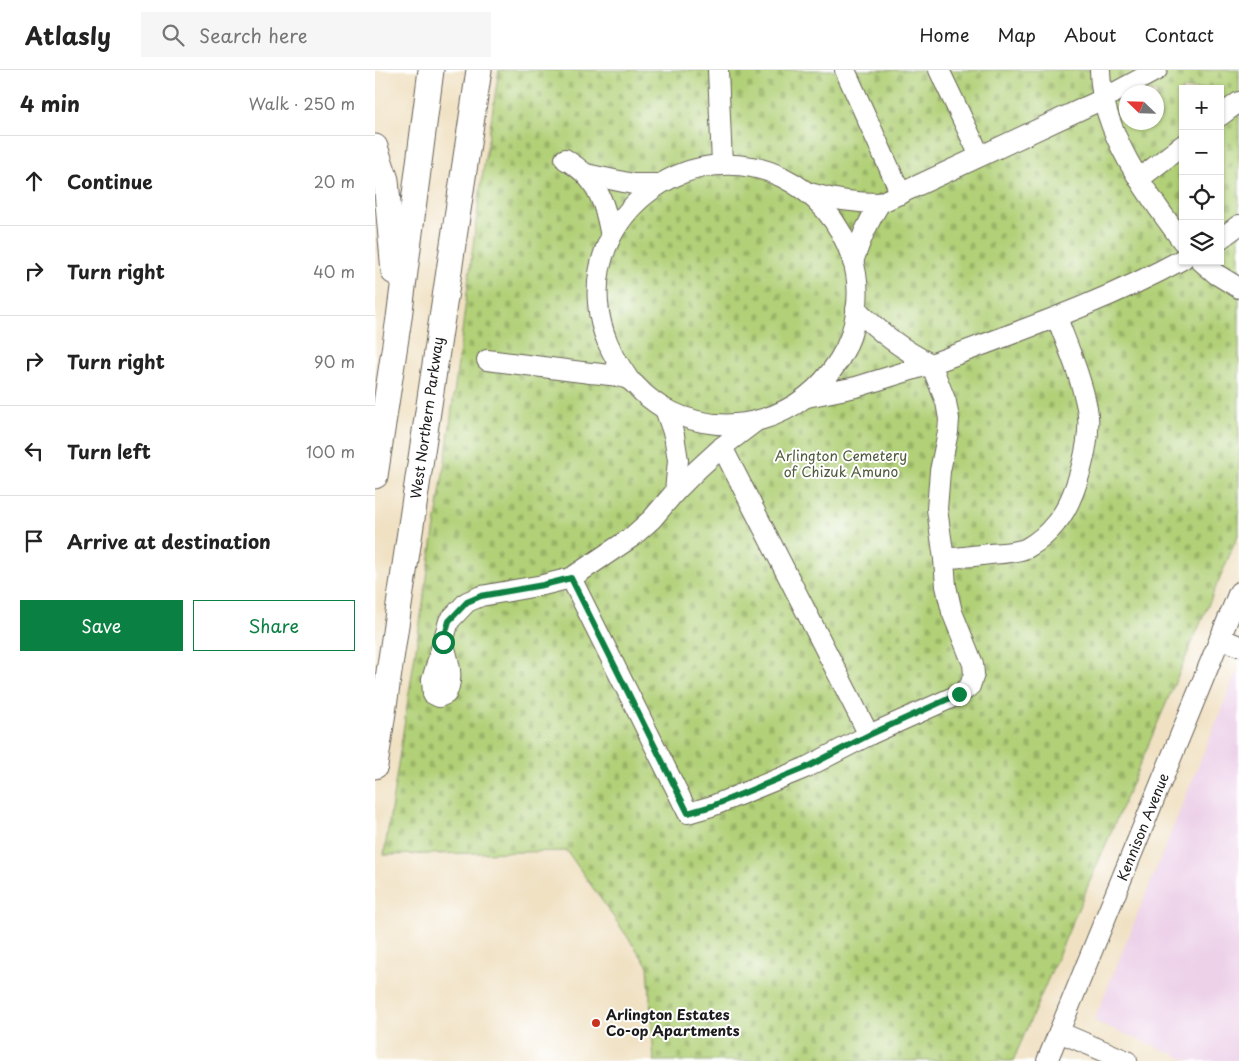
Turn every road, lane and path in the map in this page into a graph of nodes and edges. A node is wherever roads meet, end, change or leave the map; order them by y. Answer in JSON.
{"nodes":[{"id":1,"x":431,"y":70,"type":"edge"},
{"id":2,"x":479,"y":70,"type":"edge"},
{"id":3,"x":718,"y":70,"type":"edge"},
{"id":4,"x":845,"y":70,"type":"edge"},
{"id":5,"x":939,"y":70,"type":"edge"},
{"id":6,"x":1100,"y":70,"type":"edge"},
{"id":7,"x":1157,"y":70,"type":"edge"},
{"id":8,"x":1103,"y":99,"type":"junction"},
{"id":9,"x":1239,"y":102,"type":"edge"},
{"id":10,"x":1224,"y":113,"type":"edge"},
{"id":11,"x":375,"y":147,"type":"edge"},
{"id":12,"x":1179,"y":148,"type":"edge"},
{"id":13,"x":980,"y":156,"type":"junction"},
{"id":14,"x":565,"y":159,"type":"dead end"},
{"id":15,"x":722,"y":164,"type":"junction"},
{"id":16,"x":586,"y":174,"type":"junction"},
{"id":17,"x":1139,"y":179,"type":"junction"},
{"id":18,"x":658,"y":184,"type":"junction"},
{"id":19,"x":809,"y":194,"type":"junction"},
{"id":20,"x":901,"y":194,"type":"junction"},
{"id":21,"x":880,"y":203,"type":"junction"},
{"id":22,"x":1239,"y":225,"type":"edge"},
{"id":23,"x":1179,"y":236,"type":"edge"},
{"id":24,"x":1224,"y":236,"type":"edge"},
{"id":25,"x":611,"y":237,"type":"junction"},
{"id":26,"x":1179,"y":261,"type":"edge"},
{"id":27,"x":853,"y":262,"type":"junction"},
{"id":28,"x":1206,"y":265,"type":"edge"},
{"id":29,"x":1239,"y":288,"type":"edge"},
{"id":30,"x":856,"y":309,"type":"junction"},
{"id":31,"x":399,"y":318,"type":"junction"},
{"id":32,"x":1057,"y":318,"type":"junction"},
{"id":33,"x":487,"y":360,"type":"dead end"},
{"id":34,"x":931,"y":364,"type":"junction"},
{"id":35,"x":628,"y":378,"type":"junction"},
{"id":36,"x":807,"y":397,"type":"junction"},
{"id":37,"x":665,"y":409,"type":"junction"},
{"id":38,"x":757,"y":421,"type":"junction"},
{"id":39,"x":722,"y":447,"type":"junction"},
{"id":40,"x":375,"y":476,"type":"edge"},
{"id":41,"x":675,"y":492,"type":"junction"},
{"id":42,"x":944,"y":559,"type":"junction"},
{"id":43,"x":571,"y":578,"type":"junction"},
{"id":44,"x":1239,"y":592,"type":"edge"},
{"id":45,"x":1220,"y":638,"type":"junction"},
{"id":46,"x":443,"y":642,"type":"dead end"},
{"id":47,"x":1239,"y":646,"type":"edge"},
{"id":48,"x":869,"y":735,"type":"junction"},
{"id":49,"x":375,"y":766,"type":"edge"},
{"id":50,"x":1059,"y":1032,"type":"junction"},
{"id":51,"x":1047,"y":1061,"type":"edge"},
{"id":52,"x":1127,"y":1061,"type":"edge"}],
"edges":[{"from":1,"to":31,"type":"main road"},
{"from":2,"to":49,"type":"main road","name":"West Northern Parkway"},
{"from":3,"to":15,"type":"street"},
{"from":4,"to":20,"type":"street"},
{"from":5,"to":13,"type":"street"},
{"from":6,"to":8,"type":"street"},
{"from":7,"to":8,"type":"street"},
{"from":8,"to":13,"type":"street"},
{"from":8,"to":17,"type":"street"},
{"from":9,"to":10,"type":"street"},
{"from":11,"to":31,"type":"main road"},
{"from":12,"to":17,"type":"street"},
{"from":13,"to":20,"type":"street"},
{"from":14,"to":16,"type":"street"},
{"from":15,"to":18,"type":"street"},
{"from":15,"to":19,"type":"street"},
{"from":16,"to":18,"type":"street"},
{"from":16,"to":25,"type":"street"},
{"from":17,"to":23,"type":"street"},
{"from":18,"to":25,"type":"street"},
{"from":19,"to":21,"type":"street"},
{"from":19,"to":27,"type":"street"},
{"from":20,"to":21,"type":"street"},
{"from":21,"to":27,"type":"street"},
{"from":22,"to":24,"type":"street"},
{"from":25,"to":35,"type":"street"},
{"from":26,"to":32,"type":"street"},
{"from":27,"to":30,"type":"street"},
{"from":28,"to":29,"type":"street"},
{"from":30,"to":34,"type":"street"},
{"from":30,"to":36,"type":"street"},
{"from":31,"to":40,"type":"main road"},
{"from":32,"to":34,"type":"street"},
{"from":32,"to":42,"type":"street"},
{"from":33,"to":35,"type":"street"},
{"from":34,"to":36,"type":"street"},
{"from":34,"to":42,"type":"street"},
{"from":35,"to":37,"type":"street"},
{"from":36,"to":38,"type":"street"},
{"from":37,"to":38,"type":"street"},
{"from":37,"to":41,"type":"street"},
{"from":38,"to":39,"type":"street"},
{"from":39,"to":41,"type":"street"},
{"from":39,"to":48,"type":"street"},
{"from":41,"to":43,"type":"street"},
{"from":42,"to":48,"type":"street"},
{"from":43,"to":46,"type":"street"},
{"from":43,"to":48,"type":"street"},
{"from":44,"to":45,"type":"street","name":"Kennison Avenue"},
{"from":45,"to":47,"type":"street"},
{"from":45,"to":50,"type":"street","name":"Kennison Avenue"},
{"from":50,"to":51,"type":"street","name":"Kennison Avenue"},
{"from":50,"to":52,"type":"street"}]}
